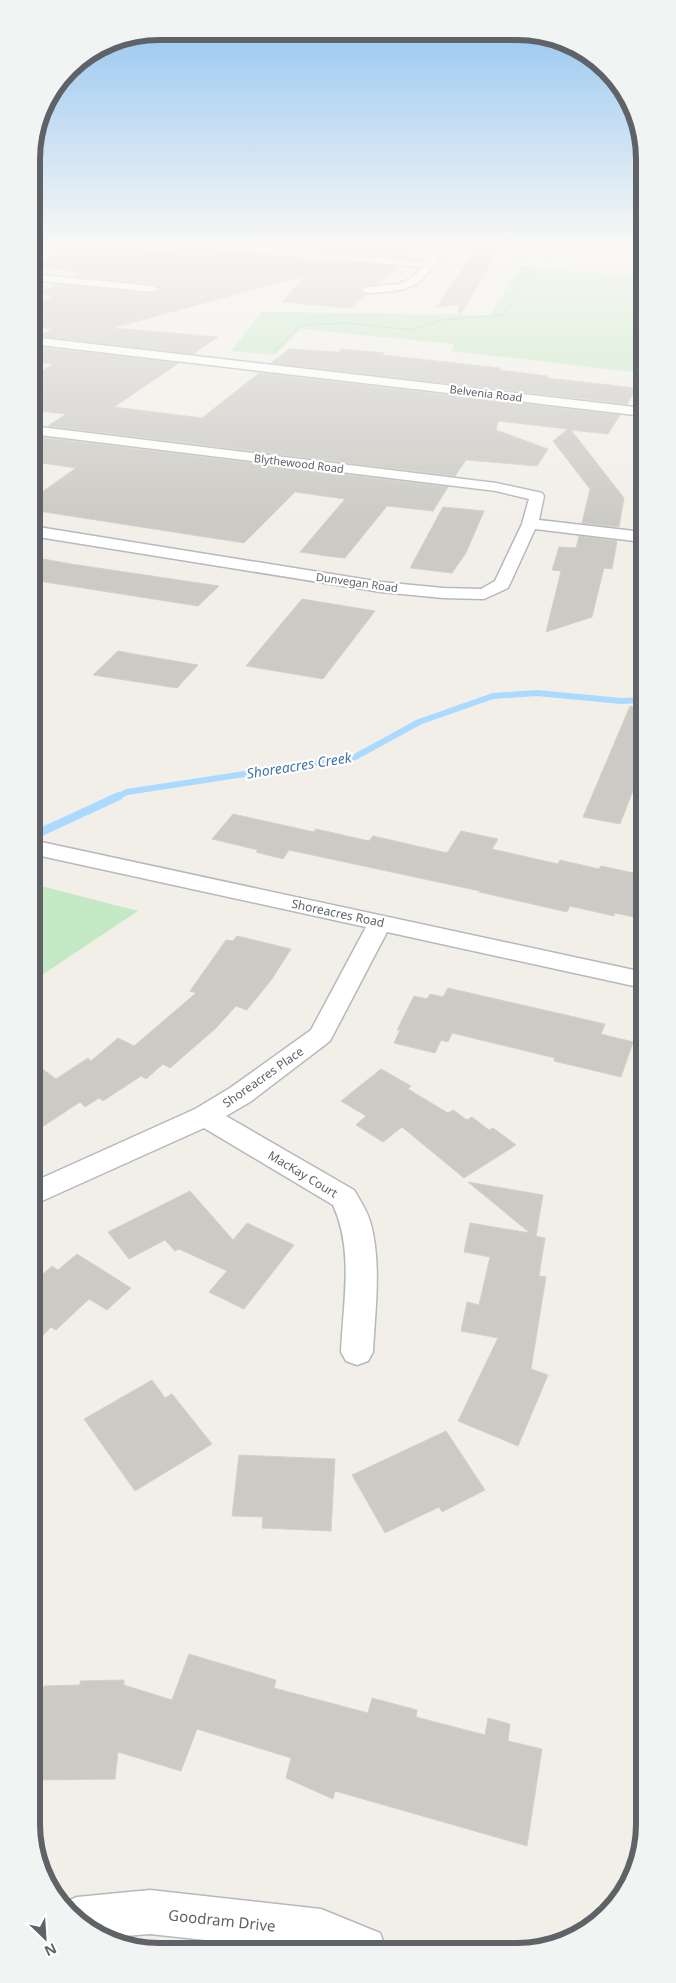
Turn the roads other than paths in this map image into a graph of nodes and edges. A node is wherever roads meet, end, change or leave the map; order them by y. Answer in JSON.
{"nodes":[{"id":1,"x":40,"y":341,"type":"edge"},
{"id":2,"x":636,"y":411,"type":"edge"},
{"id":3,"x":40,"y":431,"type":"edge"},
{"id":4,"x":530,"y":524,"type":"junction"},
{"id":5,"x":40,"y":532,"type":"edge"},
{"id":6,"x":636,"y":536,"type":"edge"},
{"id":7,"x":40,"y":849,"type":"edge"},
{"id":8,"x":380,"y":923,"type":"junction"},
{"id":9,"x":636,"y":978,"type":"edge"},
{"id":10,"x":205,"y":1116,"type":"junction"},
{"id":11,"x":40,"y":1191,"type":"edge"},
{"id":12,"x":358,"y":1352,"type":"dead end"},
{"id":13,"x":87,"y":1918,"type":"edge"},
{"id":14,"x":350,"y":1943,"type":"edge"}],
"edges":[{"from":1,"to":2,"type":"street","name":"Belvenia Road"},
{"from":3,"to":4,"type":"street","name":"Blythewood Road"},
{"from":4,"to":5,"type":"street","name":"Dunvegan Road"},
{"from":4,"to":6,"type":"street"},
{"from":7,"to":8,"type":"street","name":"Shoreacres Road"},
{"from":8,"to":9,"type":"street","name":"Shoreacres Road"},
{"from":8,"to":10,"type":"street","name":"Shoreacres Place"},
{"from":10,"to":11,"type":"street","name":"Shoreacres Place"},
{"from":10,"to":12,"type":"street","name":"MacKay Court"},
{"from":13,"to":14,"type":"street","name":"Goodram Drive"}]}
